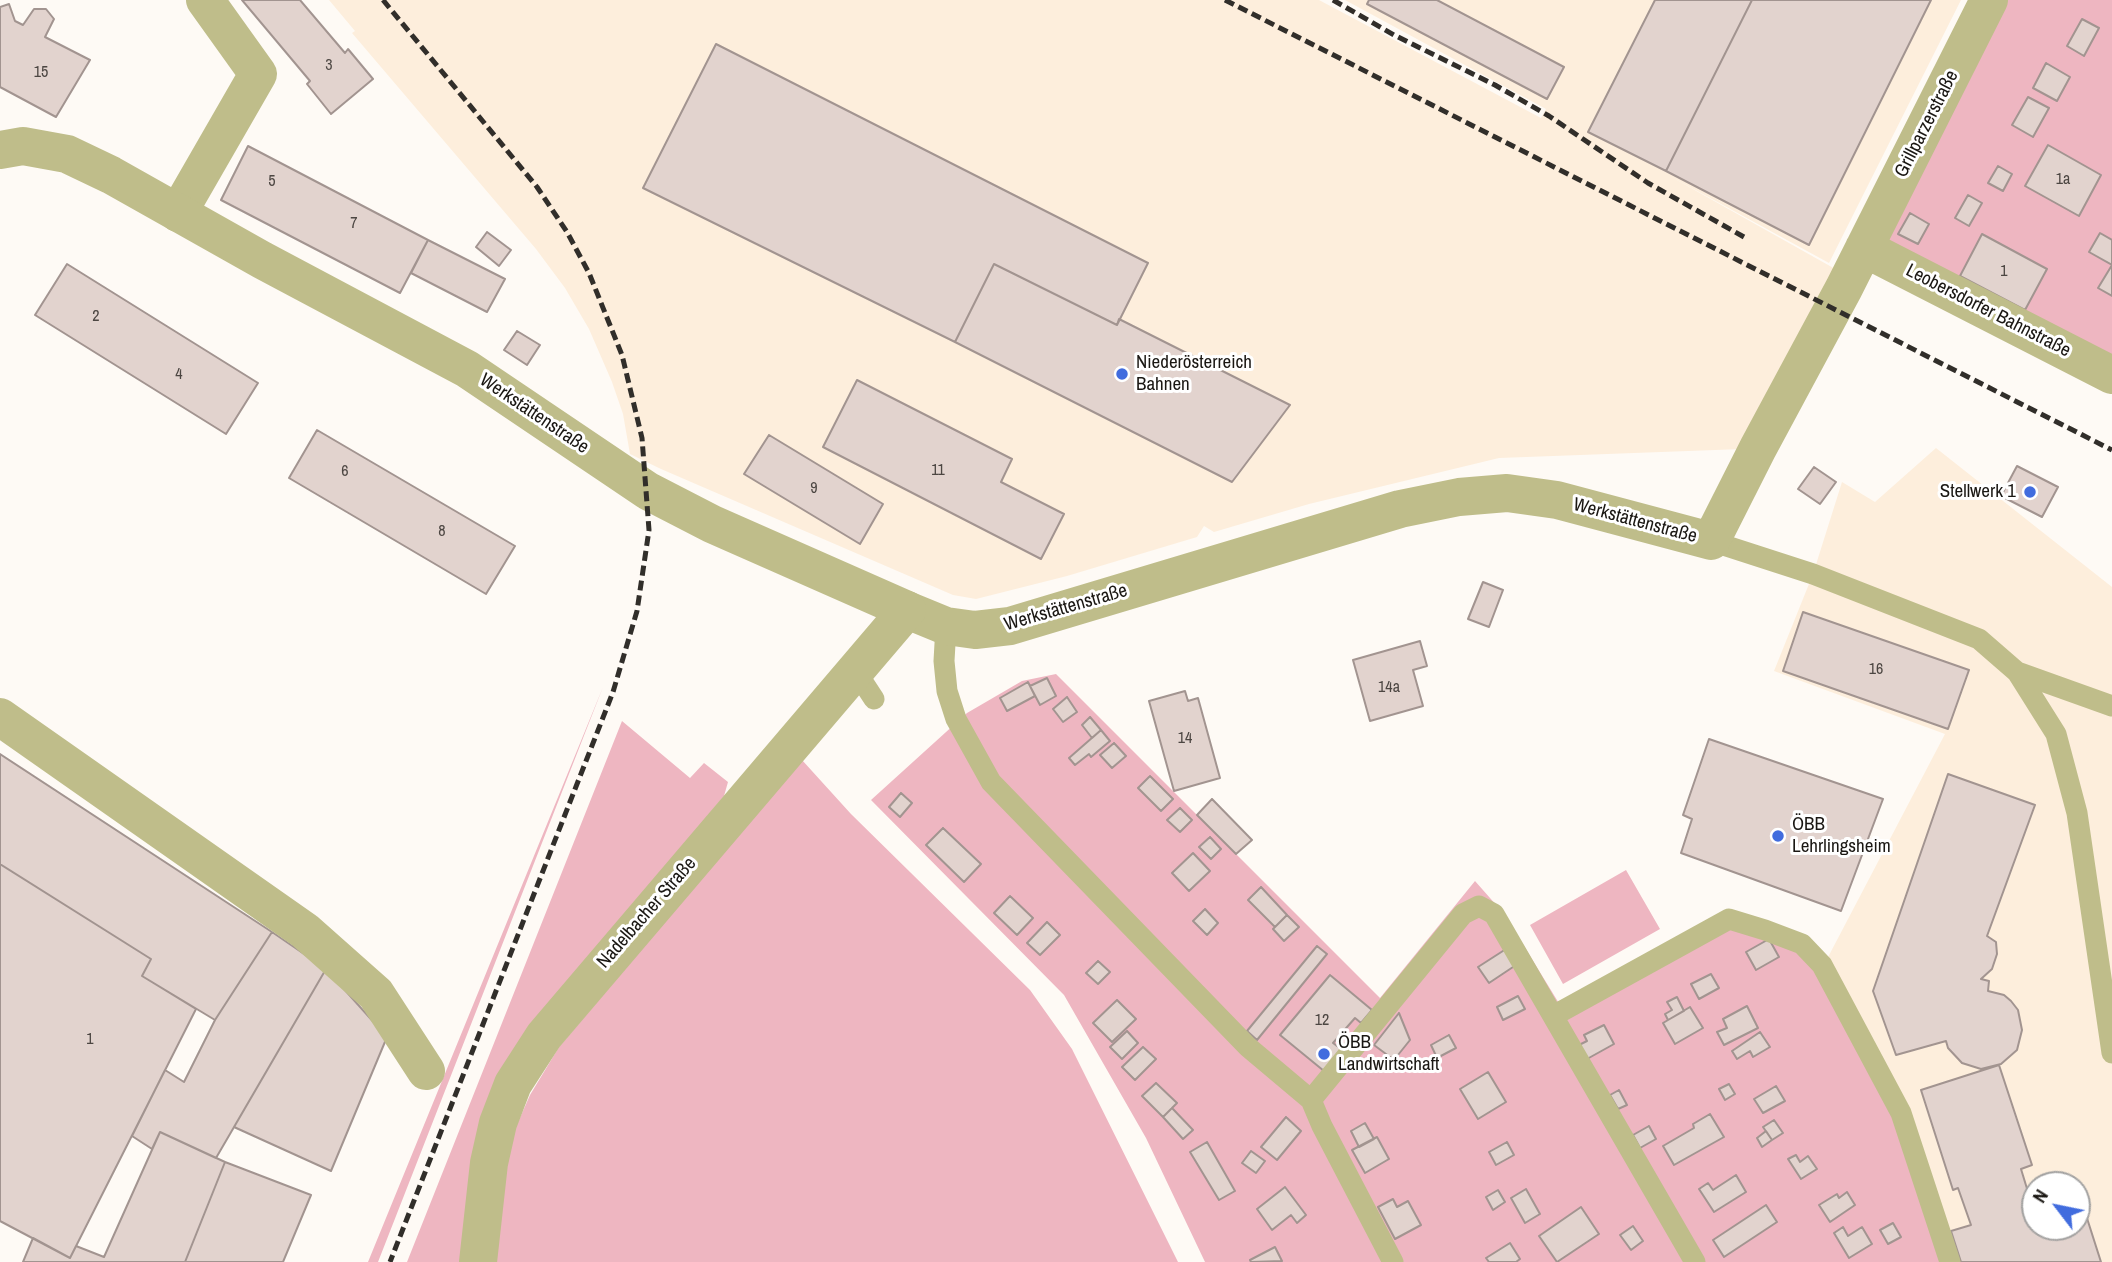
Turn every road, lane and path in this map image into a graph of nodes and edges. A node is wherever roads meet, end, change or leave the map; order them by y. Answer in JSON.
{"nodes":[{"id":1,"x":205,"y":0,"type":"edge"},
{"id":2,"x":1989,"y":0,"type":"edge"},
{"id":3,"x":0,"y":150,"type":"edge"},
{"id":4,"x":178,"y":213,"type":"junction"},
{"id":5,"x":1864,"y":248,"type":"junction"},
{"id":6,"x":2112,"y":374,"type":"edge"},
{"id":7,"x":1711,"y":541,"type":"junction"},
{"id":8,"x":907,"y":610,"type":"junction"},
{"id":9,"x":946,"y":626,"type":"junction"},
{"id":10,"x":2017,"y":672,"type":"junction"},
{"id":11,"x":2112,"y":706,"type":"edge"},
{"id":12,"x":0,"y":717,"type":"edge"},
{"id":13,"x":1553,"y":1016,"type":"junction"},
{"id":14,"x":2112,"y":1052,"type":"edge"},
{"id":15,"x":426,"y":1070,"type":"dead end"},
{"id":16,"x":1311,"y":1100,"type":"junction"},
{"id":17,"x":478,"y":1262,"type":"edge"},
{"id":18,"x":1393,"y":1262,"type":"edge"},
{"id":19,"x":1695,"y":1262,"type":"edge"},
{"id":20,"x":1950,"y":1262,"type":"edge"}],
"edges":[{"from":1,"to":4,"type":"street"},
{"from":2,"to":5,"type":"street","name":"Grillparzerstraße"},
{"from":3,"to":4,"type":"street","name":"Werkstättenstraße"},
{"from":4,"to":8,"type":"street","name":"Werkstättenstraße"},
{"from":5,"to":6,"type":"street","name":"Leobersdorfer Bahnstraße"},
{"from":5,"to":7,"type":"street","name":"Werkstättenstraße"},
{"from":7,"to":9,"type":"street","name":"Werkstättenstraße"},
{"from":7,"to":10,"type":"lane"},
{"from":8,"to":9,"type":"street","name":"Werkstättenstraße"},
{"from":8,"to":17,"type":"street","name":"Nadelbacher Straße"},
{"from":9,"to":16,"type":"lane"},
{"from":10,"to":11,"type":"lane"},
{"from":10,"to":14,"type":"lane"},
{"from":12,"to":15,"type":"street"},
{"from":13,"to":16,"type":"lane"},
{"from":13,"to":19,"type":"lane"},
{"from":13,"to":20,"type":"lane"},
{"from":16,"to":18,"type":"lane"}]}
